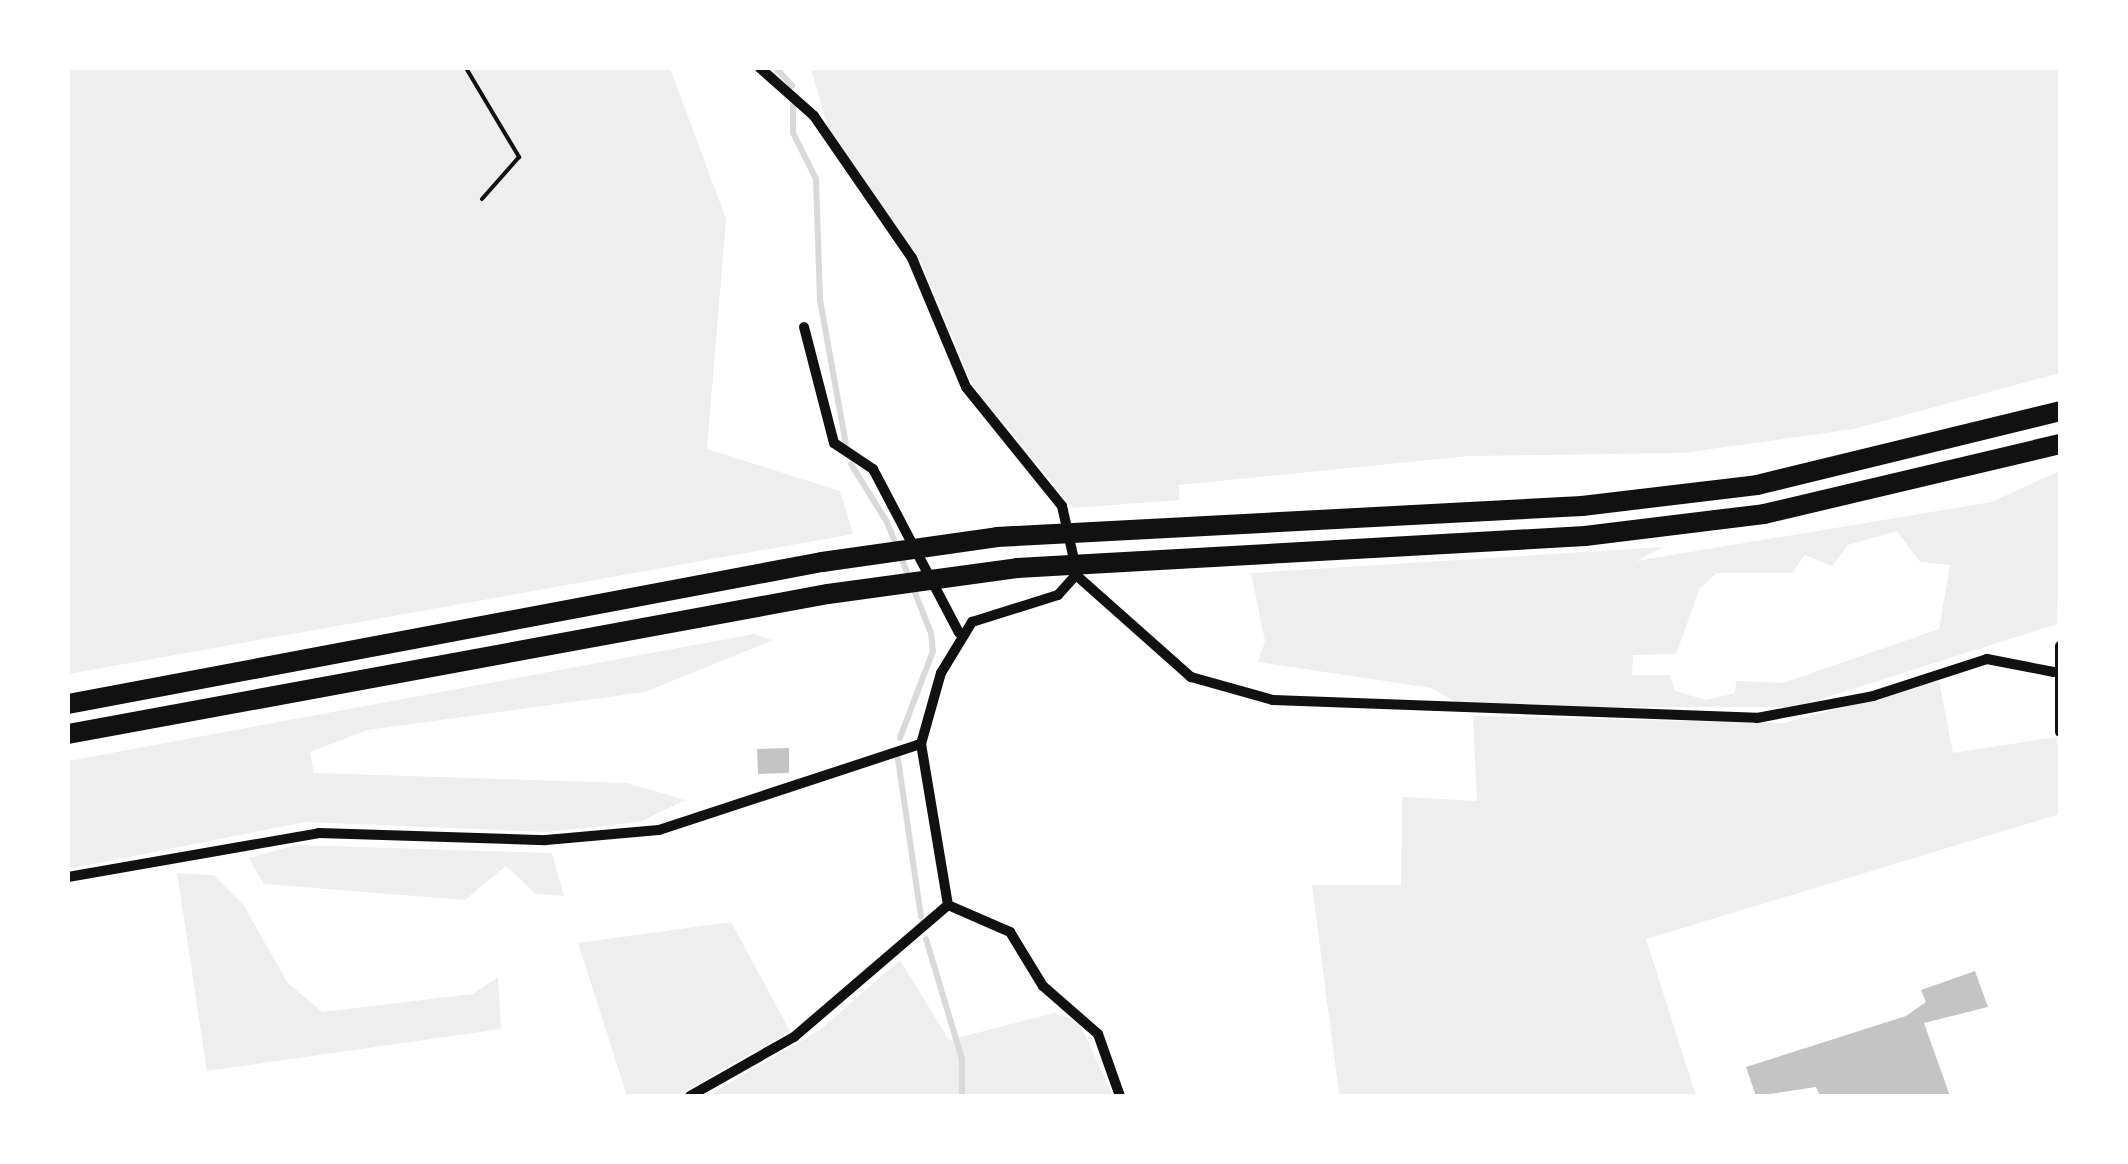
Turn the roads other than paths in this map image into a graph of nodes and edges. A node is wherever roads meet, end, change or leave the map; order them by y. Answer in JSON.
{"nodes":[{"id":1,"x":760,"y":68,"type":"edge"},
{"id":2,"x":804,"y":327,"type":"dead end"},
{"id":3,"x":2060,"y":411,"type":"edge"},
{"id":4,"x":2060,"y":444,"type":"edge"},
{"id":5,"x":1076,"y":575,"type":"junction"},
{"id":6,"x":959,"y":634,"type":"junction"},
{"id":7,"x":2060,"y":646,"type":"edge"},
{"id":8,"x":2054,"y":672,"type":"junction"},
{"id":9,"x":68,"y":704,"type":"edge"},
{"id":10,"x":2060,"y":732,"type":"edge"},
{"id":11,"x":68,"y":734,"type":"edge"},
{"id":12,"x":920,"y":744,"type":"junction"},
{"id":13,"x":68,"y":876,"type":"edge"},
{"id":14,"x":948,"y":905,"type":"junction"},
{"id":15,"x":690,"y":1096,"type":"edge"},
{"id":16,"x":1120,"y":1096,"type":"edge"}],
"edges":[{"from":1,"to":5,"type":"street"},
{"from":2,"to":6,"type":"street"},
{"from":3,"to":9,"type":"highway"},
{"from":4,"to":11,"type":"highway"},
{"from":5,"to":6,"type":"street"},
{"from":5,"to":8,"type":"street"},
{"from":6,"to":12,"type":"street"},
{"from":7,"to":8,"type":"street"},
{"from":8,"to":10,"type":"street"},
{"from":12,"to":13,"type":"street"},
{"from":12,"to":14,"type":"street"},
{"from":14,"to":15,"type":"street"},
{"from":14,"to":16,"type":"street"}]}
